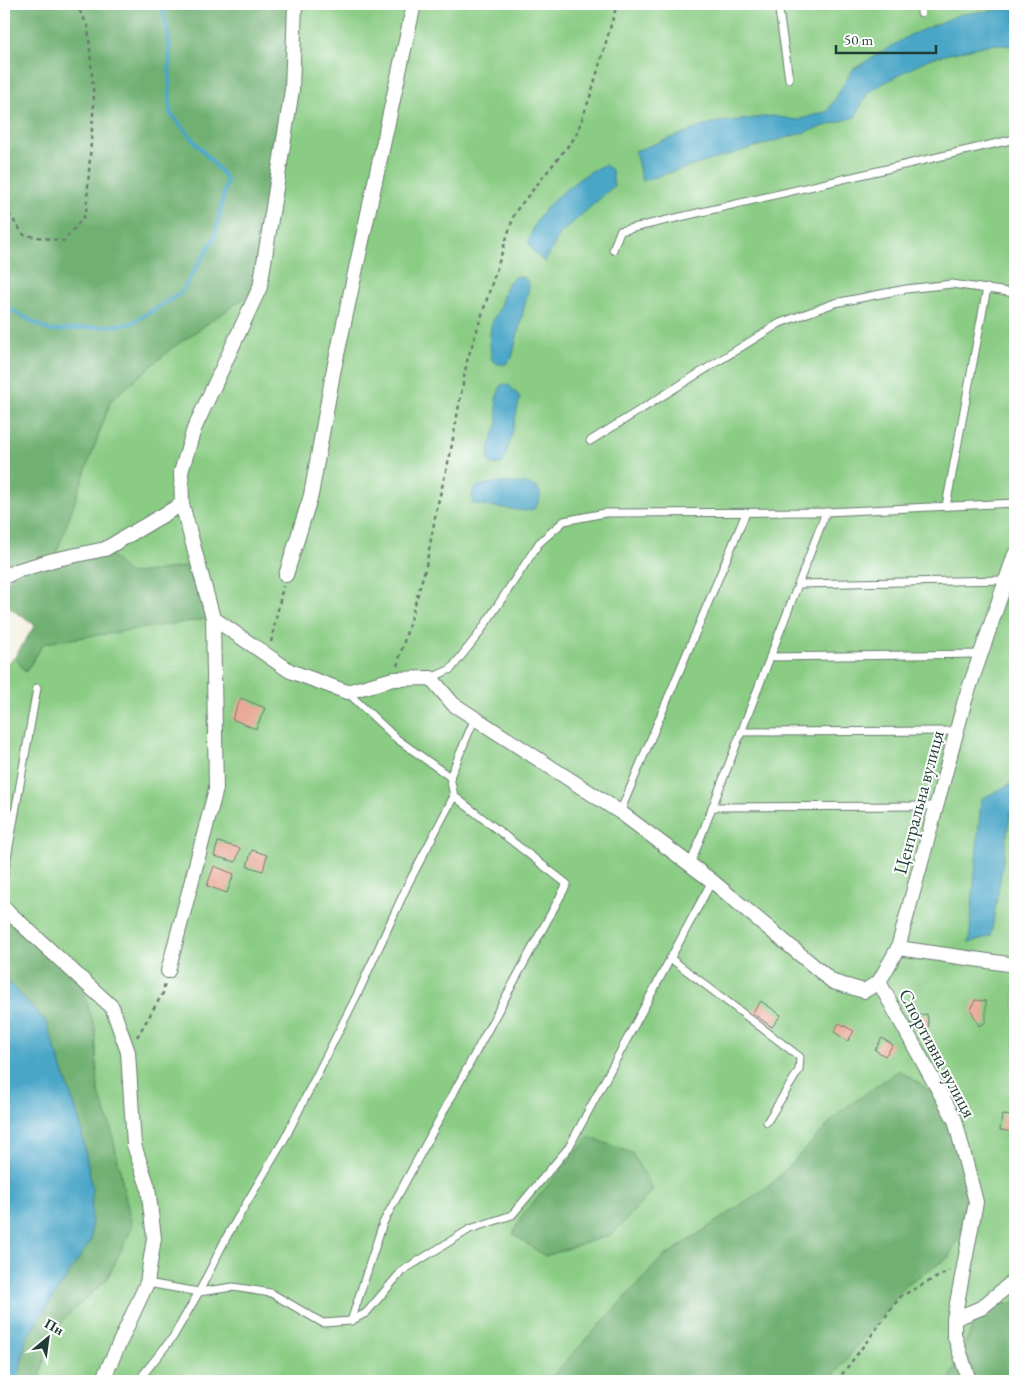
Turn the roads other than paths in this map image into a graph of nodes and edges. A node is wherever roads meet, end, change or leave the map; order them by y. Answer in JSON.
{"nodes":[{"id":1,"x":295,"y":4,"type":"edge"},
{"id":2,"x":414,"y":4,"type":"edge"},
{"id":3,"x":778,"y":4,"type":"edge"},
{"id":4,"x":921,"y":4,"type":"edge"},
{"id":5,"x":921,"y":13,"type":"dead end"},
{"id":6,"x":789,"y":79,"type":"dead end"},
{"id":7,"x":1015,"y":139,"type":"edge"},
{"id":8,"x":613,"y":250,"type":"dead end"},
{"id":9,"x":987,"y":288,"type":"junction"},
{"id":10,"x":1015,"y":293,"type":"edge"},
{"id":11,"x":590,"y":441,"type":"dead end"},
{"id":12,"x":1015,"y":503,"type":"edge"},
{"id":13,"x":182,"y":504,"type":"junction"},
{"id":14,"x":946,"y":506,"type":"junction"},
{"id":15,"x":826,"y":512,"type":"junction"},
{"id":16,"x":746,"y":513,"type":"junction"},
{"id":17,"x":1015,"y":554,"type":"edge"},
{"id":18,"x":8,"y":572,"type":"edge"},
{"id":19,"x":286,"y":574,"type":"road end"},
{"id":20,"x":1006,"y":580,"type":"junction"},
{"id":21,"x":798,"y":584,"type":"junction"},
{"id":22,"x":213,"y":618,"type":"junction"},
{"id":23,"x":981,"y":654,"type":"junction"},
{"id":24,"x":770,"y":657,"type":"junction"},
{"id":25,"x":431,"y":678,"type":"junction"},
{"id":26,"x":37,"y":688,"type":"dead end"},
{"id":27,"x":347,"y":692,"type":"junction"},
{"id":28,"x":475,"y":718,"type":"junction"},
{"id":29,"x":957,"y":731,"type":"junction"},
{"id":30,"x":741,"y":732,"type":"junction"},
{"id":31,"x":450,"y":777,"type":"junction"},
{"id":32,"x":454,"y":796,"type":"junction"},
{"id":33,"x":936,"y":806,"type":"junction"},
{"id":34,"x":712,"y":807,"type":"junction"},
{"id":35,"x":620,"y":812,"type":"junction"},
{"id":36,"x":690,"y":865,"type":"junction"},
{"id":37,"x":4,"y":875,"type":"edge"},
{"id":38,"x":712,"y":881,"type":"junction"},
{"id":39,"x":4,"y":908,"type":"edge"},
{"id":40,"x":898,"y":948,"type":"junction"},
{"id":41,"x":670,"y":958,"type":"junction"},
{"id":42,"x":1015,"y":965,"type":"edge"},
{"id":43,"x":168,"y":971,"type":"road end"},
{"id":44,"x":879,"y":982,"type":"junction"},
{"id":45,"x":767,"y":1122,"type":"dead end"},
{"id":46,"x":1015,"y":1278,"type":"edge"},
{"id":47,"x":147,"y":1283,"type":"junction"},
{"id":48,"x":199,"y":1292,"type":"junction"},
{"id":49,"x":954,"y":1318,"type":"junction"},
{"id":50,"x":350,"y":1321,"type":"junction"},
{"id":51,"x":102,"y":1381,"type":"edge"},
{"id":52,"x":138,"y":1381,"type":"edge"},
{"id":53,"x":969,"y":1381,"type":"edge"}],
"edges":[{"from":1,"to":13,"type":"street"},
{"from":2,"to":19,"type":"street"},
{"from":3,"to":6,"type":"lane"},
{"from":4,"to":5,"type":"lane"},
{"from":7,"to":8,"type":"lane"},
{"from":9,"to":10,"type":"lane"},
{"from":9,"to":11,"type":"lane"},
{"from":9,"to":14,"type":"lane"},
{"from":12,"to":14,"type":"lane"},
{"from":13,"to":18,"type":"street"},
{"from":13,"to":22,"type":"street"},
{"from":14,"to":15,"type":"lane"},
{"from":15,"to":16,"type":"lane"},
{"from":15,"to":21,"type":"lane"},
{"from":16,"to":25,"type":"lane"},
{"from":16,"to":35,"type":"lane"},
{"from":17,"to":20,"type":"street","name":"Центральна вулиця"},
{"from":20,"to":21,"type":"lane"},
{"from":20,"to":23,"type":"street","name":"Центральна вулиця"},
{"from":21,"to":24,"type":"lane"},
{"from":22,"to":27,"type":"street"},
{"from":22,"to":43,"type":"street"},
{"from":23,"to":24,"type":"lane"},
{"from":23,"to":29,"type":"street","name":"Центральна вулиця"},
{"from":24,"to":30,"type":"lane"},
{"from":25,"to":27,"type":"street"},
{"from":25,"to":28,"type":"street"},
{"from":26,"to":37,"type":"lane"},
{"from":27,"to":31,"type":"lane"},
{"from":28,"to":31,"type":"lane"},
{"from":28,"to":35,"type":"street"},
{"from":29,"to":30,"type":"lane"},
{"from":29,"to":33,"type":"street","name":"Центральна вулиця"},
{"from":30,"to":34,"type":"lane"},
{"from":31,"to":32,"type":"lane"},
{"from":32,"to":48,"type":"lane"},
{"from":32,"to":50,"type":"lane"},
{"from":33,"to":34,"type":"lane"},
{"from":33,"to":40,"type":"street","name":"Центральна вулиця"},
{"from":34,"to":36,"type":"lane"},
{"from":35,"to":36,"type":"street"},
{"from":36,"to":38,"type":"street"},
{"from":38,"to":41,"type":"lane"},
{"from":38,"to":44,"type":"street"},
{"from":39,"to":47,"type":"street"},
{"from":40,"to":42,"type":"street"},
{"from":40,"to":44,"type":"street","name":"Центральна вулиця"},
{"from":41,"to":45,"type":"lane"},
{"from":41,"to":50,"type":"lane"},
{"from":44,"to":49,"type":"street","name":"Спортивна вулиця"},
{"from":46,"to":49,"type":"street"},
{"from":47,"to":48,"type":"lane"},
{"from":47,"to":51,"type":"street"},
{"from":48,"to":50,"type":"lane"},
{"from":48,"to":52,"type":"lane"},
{"from":49,"to":53,"type":"street","name":"Спортивна вулиця"}]}
